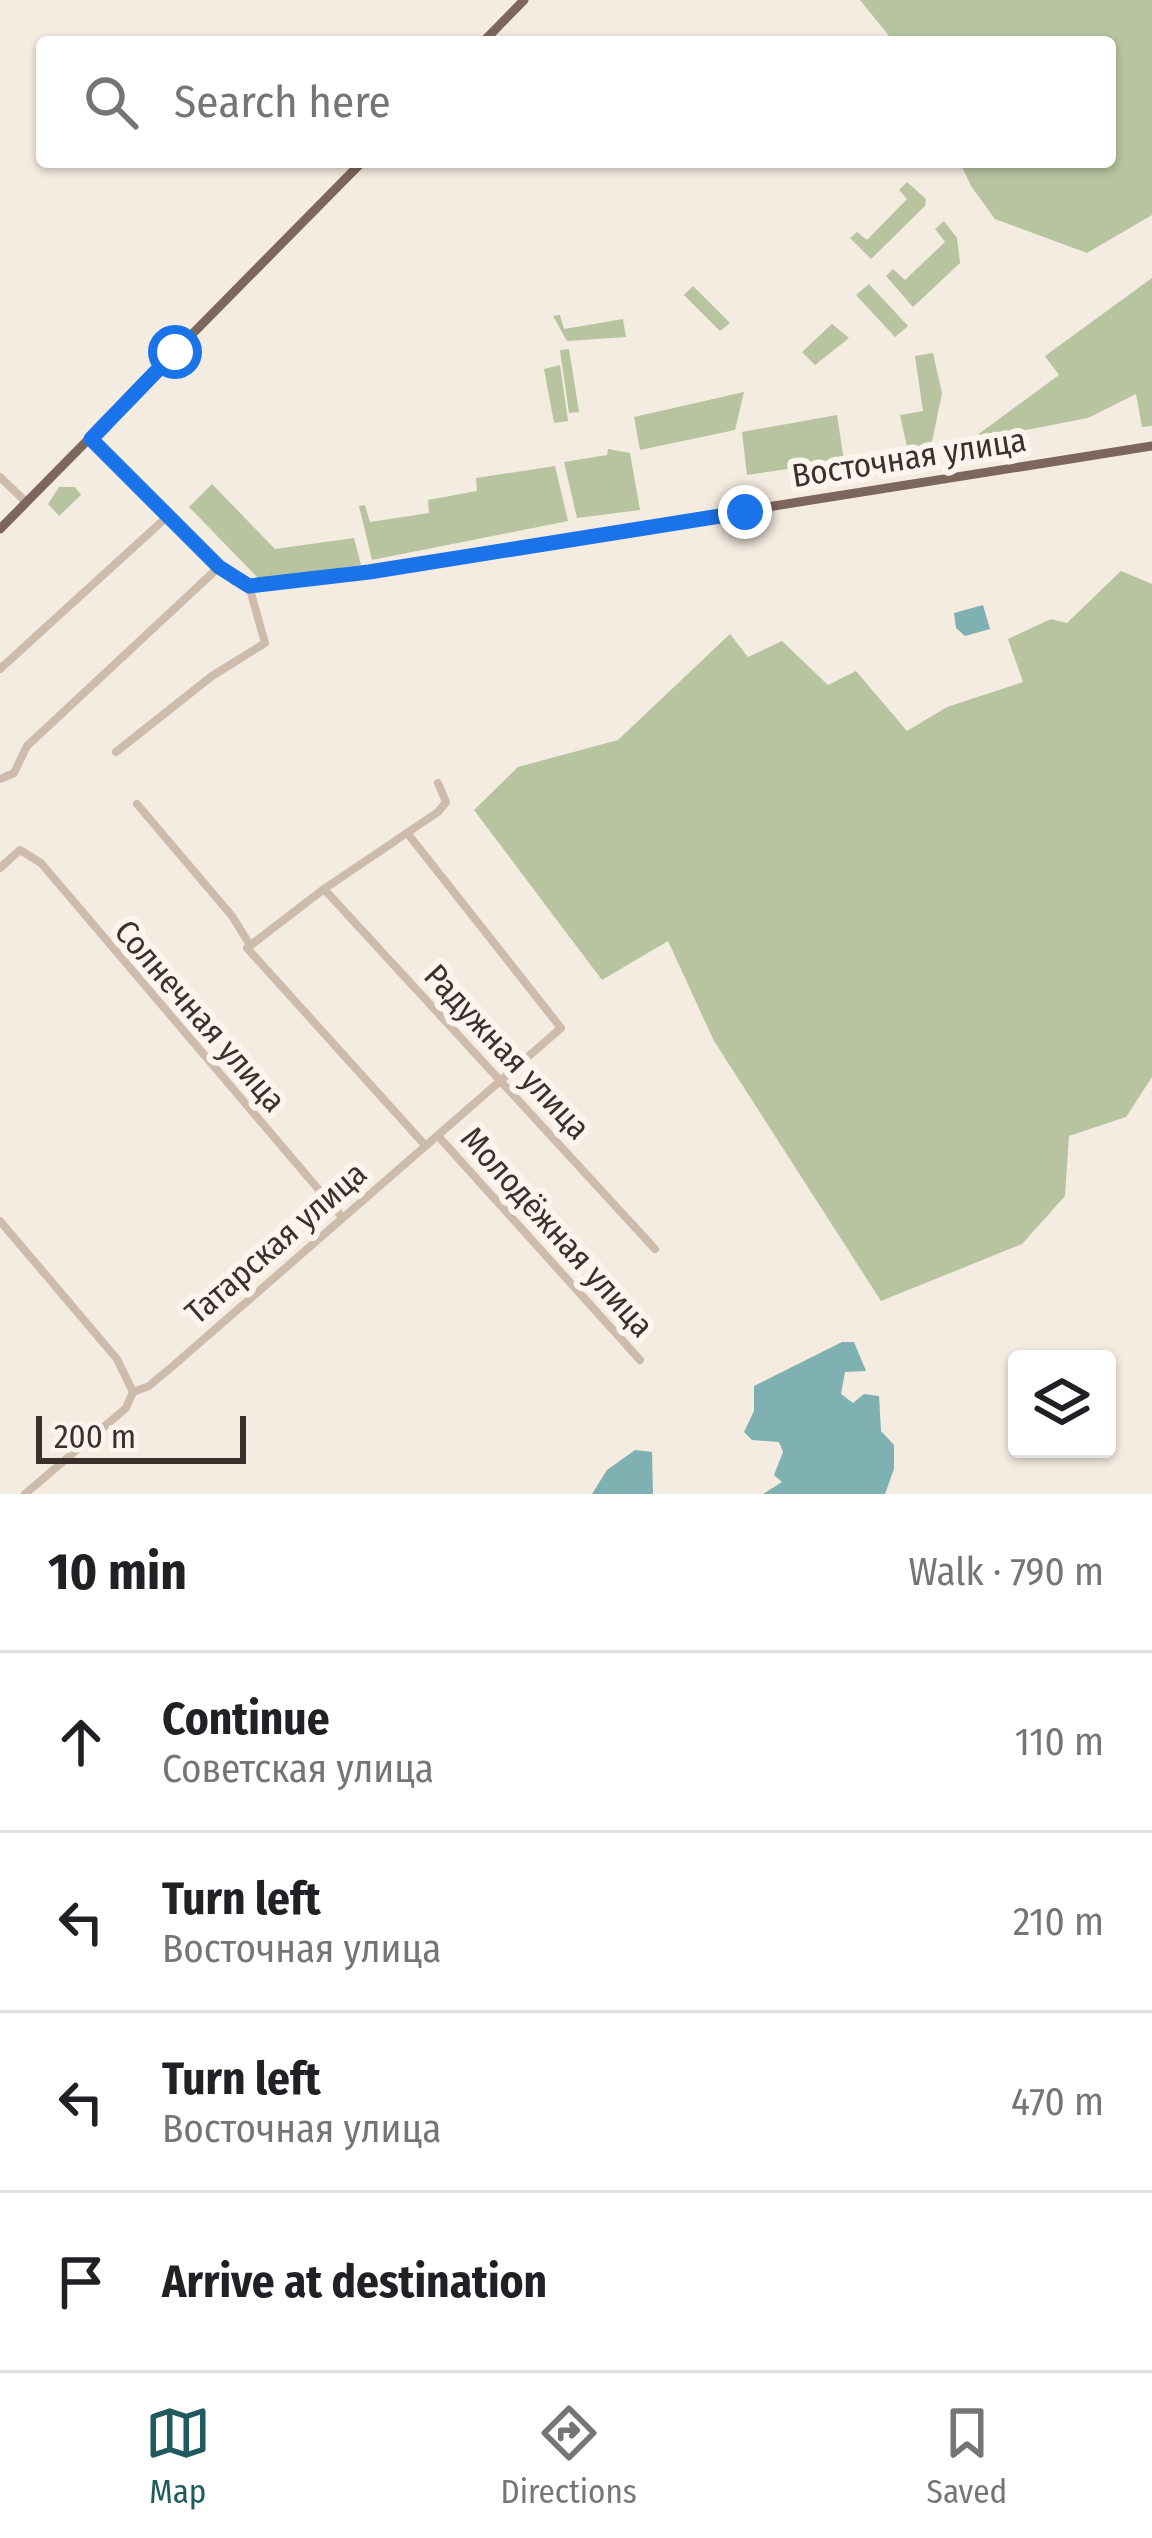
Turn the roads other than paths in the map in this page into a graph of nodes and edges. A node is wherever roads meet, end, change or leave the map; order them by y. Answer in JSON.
{"nodes":[{"id":1,"x":524,"y":0,"type":"edge"},
{"id":2,"x":489,"y":36,"type":"edge"},
{"id":3,"x":356,"y":168,"type":"edge"},
{"id":4,"x":91,"y":439,"type":"junction"},
{"id":5,"x":1152,"y":446,"type":"edge"},
{"id":6,"x":0,"y":478,"type":"edge"},
{"id":7,"x":26,"y":502,"type":"junction"},
{"id":8,"x":169,"y":515,"type":"junction"},
{"id":9,"x":0,"y":529,"type":"edge"},
{"id":10,"x":219,"y":567,"type":"junction"},
{"id":11,"x":249,"y":586,"type":"junction"},
{"id":12,"x":0,"y":670,"type":"edge"},
{"id":13,"x":116,"y":752,"type":"dead end"},
{"id":14,"x":0,"y":779,"type":"edge"},
{"id":15,"x":438,"y":783,"type":"dead end"},
{"id":16,"x":137,"y":805,"type":"dead end"},
{"id":17,"x":409,"y":834,"type":"junction"},
{"id":18,"x":0,"y":868,"type":"edge"},
{"id":19,"x":324,"y":889,"type":"junction"},
{"id":20,"x":249,"y":946,"type":"junction"},
{"id":21,"x":502,"y":1082,"type":"junction"},
{"id":22,"x":438,"y":1136,"type":"junction"},
{"id":23,"x":424,"y":1144,"type":"junction"},
{"id":24,"x":342,"y":1217,"type":"junction"},
{"id":25,"x":0,"y":1221,"type":"edge"},
{"id":26,"x":655,"y":1249,"type":"dead end"},
{"id":27,"x":640,"y":1360,"type":"dead end"},
{"id":28,"x":133,"y":1392,"type":"junction"},
{"id":29,"x":25,"y":1494,"type":"edge"}],
"edges":[{"from":1,"to":2,"type":"main road"},
{"from":3,"to":4,"type":"main road"},
{"from":4,"to":7,"type":"main road"},
{"from":4,"to":8,"type":"main road"},
{"from":5,"to":11,"type":"main road","name":"Восточная улица"},
{"from":6,"to":7,"type":"street"},
{"from":7,"to":9,"type":"main road"},
{"from":8,"to":10,"type":"main road"},
{"from":8,"to":12,"type":"street"},
{"from":10,"to":11,"type":"main road"},
{"from":10,"to":14,"type":"street"},
{"from":11,"to":13,"type":"street"},
{"from":15,"to":17,"type":"street"},
{"from":16,"to":20,"type":"street","name":"Молодёжная улица"},
{"from":17,"to":19,"type":"street"},
{"from":17,"to":21,"type":"street","name":"Татарская улица"},
{"from":18,"to":24,"type":"street","name":"Солнечная улица"},
{"from":19,"to":20,"type":"street"},
{"from":19,"to":21,"type":"street","name":"Радужная улица"},
{"from":20,"to":23,"type":"street","name":"Молодёжная улица"},
{"from":21,"to":22,"type":"street","name":"Татарская улица"},
{"from":21,"to":26,"type":"street","name":"Радужная улица"},
{"from":22,"to":23,"type":"street","name":"Татарская улица"},
{"from":22,"to":27,"type":"street","name":"Молодёжная улица"},
{"from":23,"to":24,"type":"street","name":"Татарская улица"},
{"from":24,"to":28,"type":"street","name":"Татарская улица"},
{"from":25,"to":28,"type":"street"},
{"from":28,"to":29,"type":"street","name":"Татарская улица"}]}
